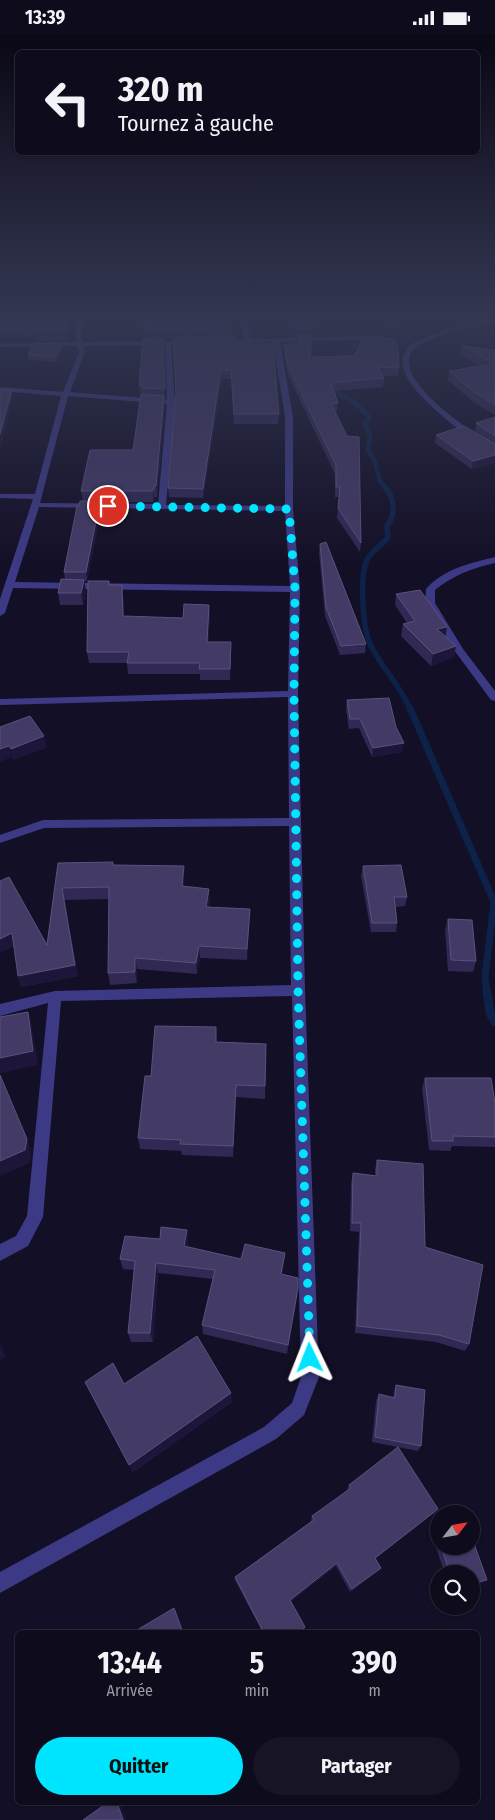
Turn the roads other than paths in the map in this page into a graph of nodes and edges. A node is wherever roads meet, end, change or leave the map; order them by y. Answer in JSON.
{"nodes":[{"id":1,"x":65,"y":398,"type":"edge"},
{"id":2,"x":116,"y":398,"type":"edge"},
{"id":3,"x":171,"y":398,"type":"edge"},
{"id":4,"x":286,"y":398,"type":"edge"},
{"id":5,"x":427,"y":398,"type":"edge"},
{"id":6,"x":171,"y":402,"type":"junction"},
{"id":7,"x":495,"y":450,"type":"edge"},
{"id":8,"x":0,"y":496,"type":"edge"},
{"id":9,"x":37,"y":501,"type":"junction"},
{"id":10,"x":162,"y":507,"type":"junction"},
{"id":11,"x":289,"y":509,"type":"junction"},
{"id":12,"x":495,"y":560,"type":"edge"},
{"id":13,"x":10,"y":585,"type":"junction"},
{"id":14,"x":295,"y":589,"type":"junction"},
{"id":15,"x":0,"y":613,"type":"edge"},
{"id":16,"x":294,"y":694,"type":"junction"},
{"id":17,"x":495,"y":698,"type":"edge"},
{"id":18,"x":0,"y":702,"type":"edge"},
{"id":19,"x":296,"y":822,"type":"junction"},
{"id":20,"x":0,"y":839,"type":"edge"},
{"id":21,"x":298,"y":989,"type":"junction"},
{"id":22,"x":55,"y":996,"type":"junction"},
{"id":23,"x":0,"y":1010,"type":"edge"},
{"id":24,"x":0,"y":1253,"type":"edge"},
{"id":25,"x":0,"y":1583,"type":"edge"}],
"edges":[{"from":1,"to":9,"type":"street"},
{"from":2,"to":6,"type":"street"},
{"from":3,"to":6,"type":"street"},
{"from":4,"to":11,"type":"street"},
{"from":5,"to":7,"type":"street"},
{"from":6,"to":10,"type":"street"},
{"from":8,"to":9,"type":"street"},
{"from":9,"to":10,"type":"street"},
{"from":9,"to":13,"type":"street"},
{"from":10,"to":11,"type":"street"},
{"from":11,"to":14,"type":"street"},
{"from":12,"to":17,"type":"street"},
{"from":13,"to":14,"type":"street"},
{"from":13,"to":15,"type":"street"},
{"from":14,"to":16,"type":"street"},
{"from":16,"to":18,"type":"street"},
{"from":16,"to":19,"type":"street"},
{"from":19,"to":20,"type":"street"},
{"from":19,"to":21,"type":"street"},
{"from":21,"to":22,"type":"street"},
{"from":21,"to":25,"type":"street"},
{"from":22,"to":23,"type":"street"},
{"from":22,"to":24,"type":"street"}]}
